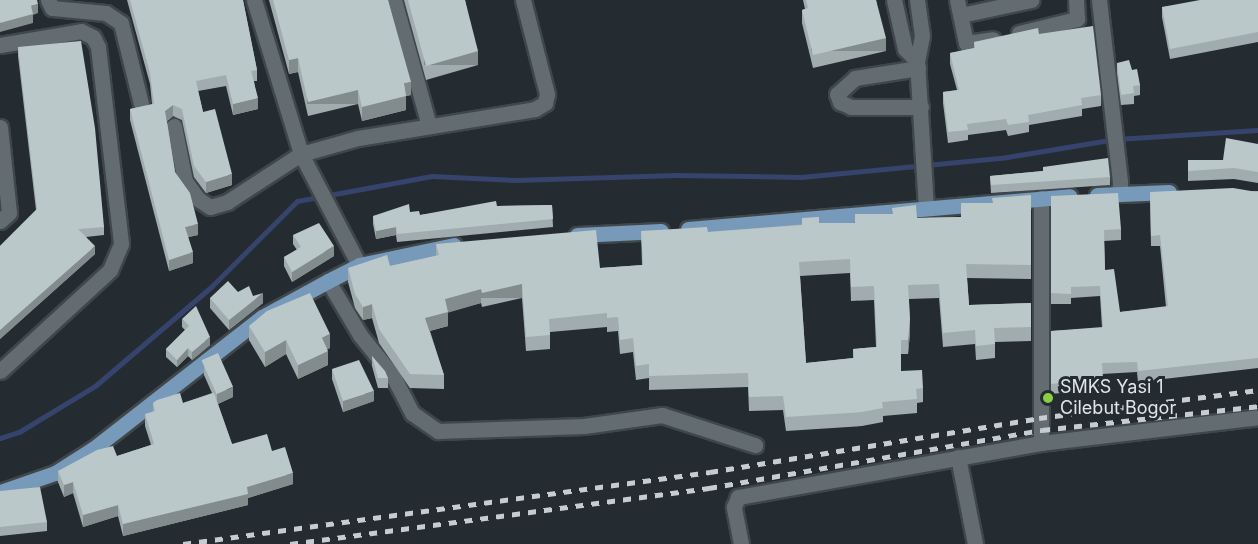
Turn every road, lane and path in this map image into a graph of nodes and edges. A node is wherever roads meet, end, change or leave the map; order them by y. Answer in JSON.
{"nodes":[{"id":1,"x":48,"y":0,"type":"edge"},
{"id":2,"x":254,"y":0,"type":"edge"},
{"id":3,"x":394,"y":0,"type":"edge"},
{"id":4,"x":523,"y":0,"type":"edge"},
{"id":5,"x":894,"y":0,"type":"edge"},
{"id":6,"x":917,"y":0,"type":"edge"},
{"id":7,"x":1031,"y":0,"type":"edge"},
{"id":8,"x":1076,"y":0,"type":"edge"},
{"id":9,"x":1098,"y":0,"type":"edge"},
{"id":10,"x":959,"y":8,"type":"edge"},
{"id":11,"x":0,"y":45,"type":"edge"},
{"id":12,"x":918,"y":65,"type":"junction"},
{"id":13,"x":141,"y":104,"type":"edge"},
{"id":14,"x":921,"y":106,"type":"junction"},
{"id":15,"x":429,"y":125,"type":"junction"},
{"id":16,"x":174,"y":126,"type":"dead end"},
{"id":17,"x":0,"y":127,"type":"edge"},
{"id":18,"x":301,"y":154,"type":"junction"},
{"id":19,"x":1188,"y":191,"type":"edge"},
{"id":20,"x":1114,"y":194,"type":"junction"},
{"id":21,"x":1041,"y":198,"type":"junction"},
{"id":22,"x":927,"y":202,"type":"junction"},
{"id":23,"x":3,"y":216,"type":"edge"},
{"id":24,"x":555,"y":236,"type":"edge"},
{"id":25,"x":475,"y":242,"type":"edge"},
{"id":26,"x":359,"y":265,"type":"junction"},
{"id":27,"x":328,"y":281,"type":"junction"},
{"id":28,"x":0,"y":371,"type":"edge"},
{"id":29,"x":1258,"y":417,"type":"edge"},
{"id":30,"x":1041,"y":442,"type":"junction"},
{"id":31,"x":755,"y":445,"type":"dead end"},
{"id":32,"x":958,"y":458,"type":"junction"},
{"id":33,"x":0,"y":492,"type":"edge"},
{"id":34,"x":741,"y":544,"type":"edge"},
{"id":35,"x":975,"y":544,"type":"edge"}],
"edges":[{"from":1,"to":13,"type":"street"},
{"from":2,"to":18,"type":"street"},
{"from":3,"to":15,"type":"street"},
{"from":4,"to":15,"type":"street"},
{"from":5,"to":12,"type":"street"},
{"from":6,"to":12,"type":"street"},
{"from":7,"to":10,"type":"street"},
{"from":8,"to":10,"type":"street"},
{"from":9,"to":20,"type":"street"},
{"from":11,"to":28,"type":"street"},
{"from":12,"to":14,"type":"street"},
{"from":12,"to":14,"type":"street"},
{"from":14,"to":22,"type":"street"},
{"from":15,"to":18,"type":"street"},
{"from":16,"to":18,"type":"street"},
{"from":17,"to":23,"type":"street"},
{"from":18,"to":26,"type":"street"},
{"from":19,"to":20,"type":"main road"},
{"from":20,"to":21,"type":"main road"},
{"from":21,"to":22,"type":"main road"},
{"from":21,"to":30,"type":"street"},
{"from":22,"to":24,"type":"main road"},
{"from":25,"to":26,"type":"main road"},
{"from":26,"to":27,"type":"main road"},
{"from":27,"to":31,"type":"street"},
{"from":27,"to":33,"type":"main road"},
{"from":29,"to":30,"type":"street"},
{"from":30,"to":32,"type":"street"},
{"from":32,"to":34,"type":"street"},
{"from":32,"to":35,"type":"street"}]}
